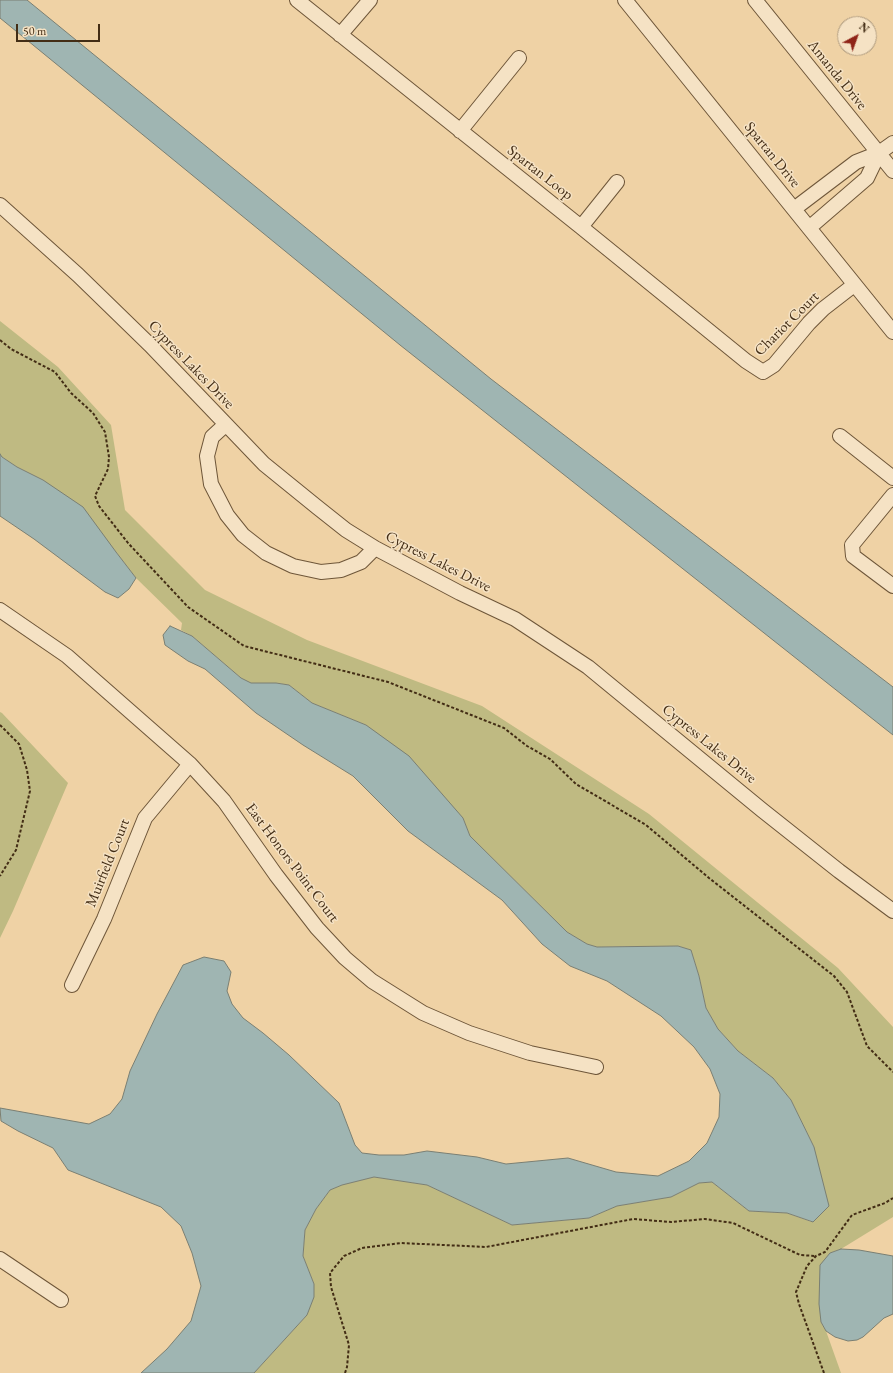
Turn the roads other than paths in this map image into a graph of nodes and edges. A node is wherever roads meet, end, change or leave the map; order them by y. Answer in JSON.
{"nodes":[{"id":1,"x":297,"y":0,"type":"edge"},
{"id":2,"x":370,"y":0,"type":"edge"},
{"id":3,"x":624,"y":0,"type":"edge"},
{"id":4,"x":755,"y":0,"type":"edge"},
{"id":5,"x":340,"y":35,"type":"junction"},
{"id":6,"x":519,"y":58,"type":"dead end"},
{"id":7,"x":460,"y":131,"type":"junction"},
{"id":8,"x":893,"y":142,"type":"edge"},
{"id":9,"x":879,"y":153,"type":"junction"},
{"id":10,"x":893,"y":171,"type":"edge"},
{"id":11,"x":617,"y":182,"type":"dead end"},
{"id":12,"x":0,"y":204,"type":"edge"},
{"id":13,"x":794,"y":209,"type":"junction"},
{"id":14,"x":581,"y":227,"type":"junction"},
{"id":15,"x":809,"y":228,"type":"junction"},
{"id":16,"x":854,"y":285,"type":"junction"},
{"id":17,"x":893,"y":332,"type":"edge"},
{"id":18,"x":763,"y":372,"type":"joint"},
{"id":19,"x":225,"y":424,"type":"junction"},
{"id":20,"x":840,"y":436,"type":"dead end"},
{"id":21,"x":893,"y":478,"type":"edge"},
{"id":22,"x":893,"y":495,"type":"edge"},
{"id":23,"x":375,"y":548,"type":"junction"},
{"id":24,"x":893,"y":586,"type":"edge"},
{"id":25,"x":0,"y":610,"type":"edge"},
{"id":26,"x":190,"y":764,"type":"junction"},
{"id":27,"x":893,"y":911,"type":"edge"},
{"id":28,"x":72,"y":985,"type":"dead end"},
{"id":29,"x":596,"y":1067,"type":"dead end"},
{"id":30,"x":0,"y":1259,"type":"edge"},
{"id":31,"x":62,"y":1300,"type":"dead end"}],
"edges":[{"from":1,"to":5,"type":"street","name":"Spartan Loop"},
{"from":2,"to":5,"type":"street"},
{"from":3,"to":13,"type":"street","name":"Spartan Drive"},
{"from":4,"to":9,"type":"street","name":"Amanda Drive"},
{"from":5,"to":7,"type":"street","name":"Spartan Loop"},
{"from":6,"to":7,"type":"street"},
{"from":7,"to":14,"type":"street","name":"Spartan Loop"},
{"from":8,"to":9,"type":"street"},
{"from":9,"to":10,"type":"street","name":"Amanda Drive"},
{"from":9,"to":13,"type":"street"},
{"from":9,"to":15,"type":"street"},
{"from":11,"to":14,"type":"street"},
{"from":12,"to":19,"type":"street","name":"Cypress Lakes Drive"},
{"from":13,"to":15,"type":"street","name":"Spartan Drive"},
{"from":14,"to":18,"type":"street","name":"Spartan Loop"},
{"from":15,"to":16,"type":"street","name":"Spartan Drive"},
{"from":16,"to":17,"type":"street","name":"Spartan Drive"},
{"from":16,"to":18,"type":"street","name":"Chariot Court"},
{"from":19,"to":23,"type":"street","name":"Cypress Lakes Drive"},
{"from":19,"to":23,"type":"street"},
{"from":20,"to":21,"type":"street"},
{"from":22,"to":24,"type":"street"},
{"from":23,"to":27,"type":"street","name":"Cypress Lakes Drive"},
{"from":25,"to":26,"type":"street","name":"East Honors Point Court"},
{"from":26,"to":28,"type":"street","name":"Muirfield Court"},
{"from":26,"to":29,"type":"street","name":"East Honors Point Court"},
{"from":30,"to":31,"type":"street"}]}
